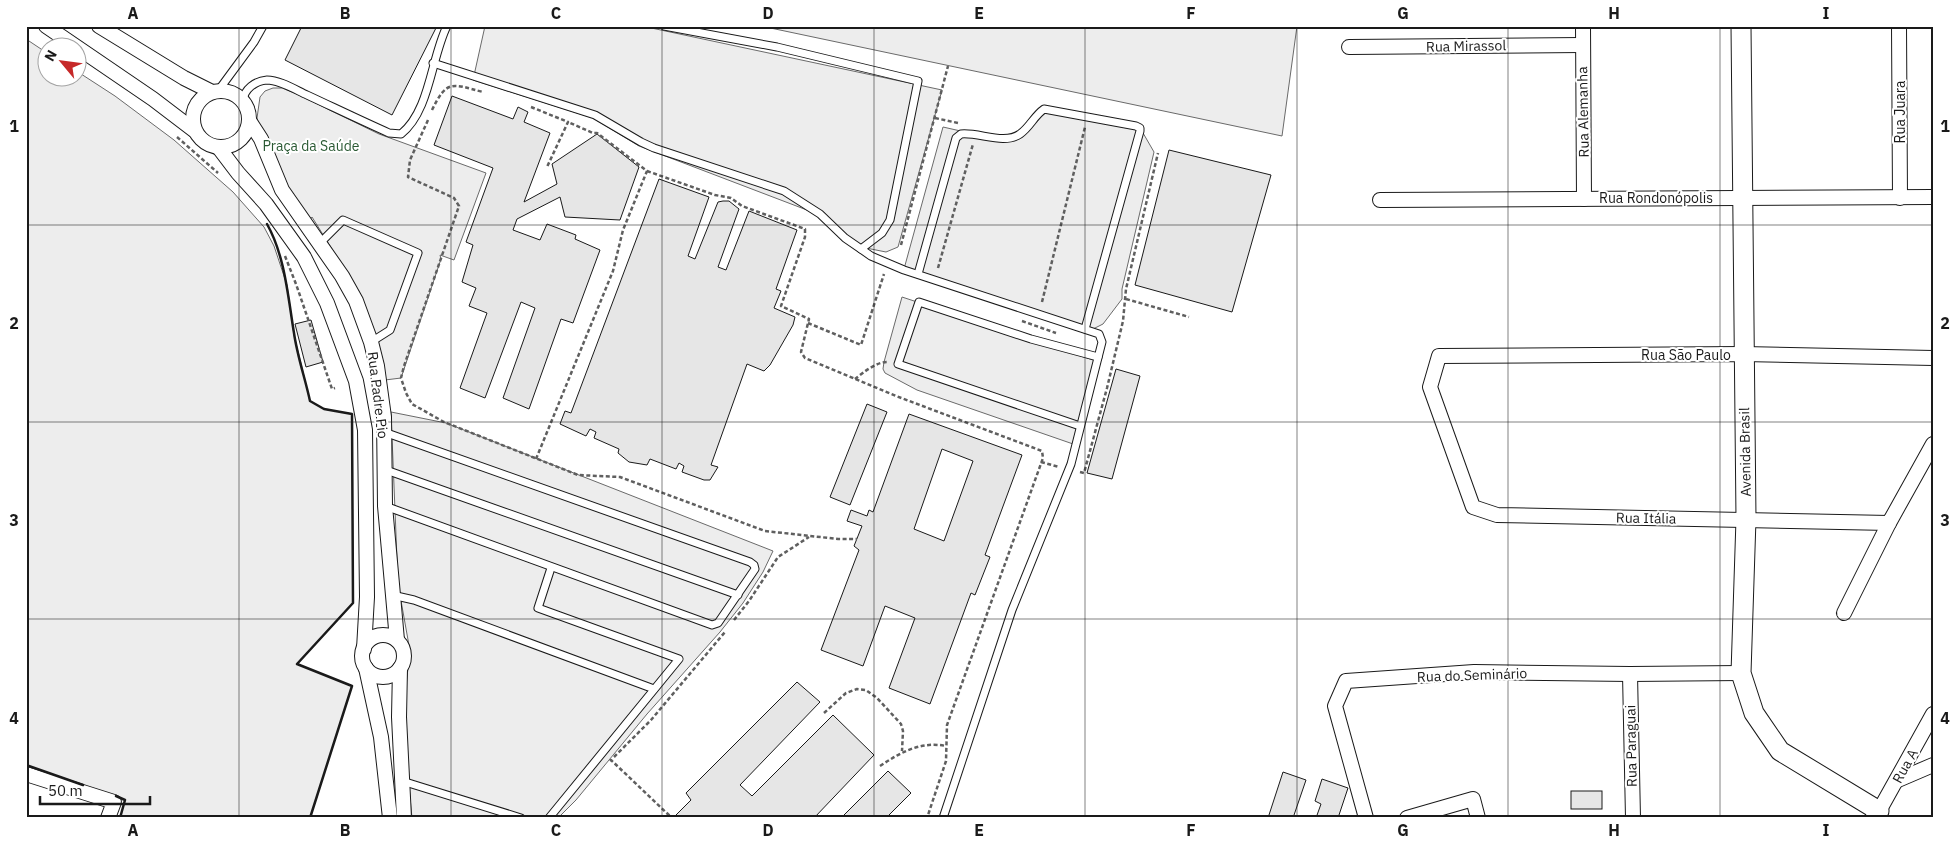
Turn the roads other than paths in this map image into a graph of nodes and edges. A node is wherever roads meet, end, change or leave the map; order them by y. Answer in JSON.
{"nodes":[{"id":1,"x":46,"y":26,"type":"edge"},
{"id":2,"x":99,"y":26,"type":"edge"},
{"id":3,"x":263,"y":26,"type":"edge"},
{"id":4,"x":448,"y":26,"type":"edge"},
{"id":5,"x":664,"y":26,"type":"edge"},
{"id":6,"x":1583,"y":26,"type":"edge"},
{"id":7,"x":1741,"y":26,"type":"edge"},
{"id":8,"x":1899,"y":26,"type":"edge"},
{"id":9,"x":1582,"y":45,"type":"junction"},
{"id":10,"x":1349,"y":47,"type":"dead end"},
{"id":11,"x":433,"y":63,"type":"junction"},
{"id":12,"x":215,"y":91,"type":"junction"},
{"id":13,"x":243,"y":101,"type":"junction"},
{"id":14,"x":250,"y":122,"type":"junction"},
{"id":15,"x":195,"y":131,"type":"junction"},
{"id":16,"x":219,"y":148,"type":"junction"},
{"id":17,"x":1933,"y":197,"type":"edge"},
{"id":18,"x":1742,"y":198,"type":"junction"},
{"id":19,"x":1900,"y":198,"type":"junction"},
{"id":20,"x":1584,"y":199,"type":"junction"},
{"id":21,"x":1380,"y":200,"type":"dead end"},
{"id":22,"x":319,"y":244,"type":"junction"},
{"id":23,"x":861,"y":249,"type":"junction"},
{"id":24,"x":918,"y":274,"type":"junction"},
{"id":25,"x":1085,"y":329,"type":"junction"},
{"id":26,"x":372,"y":342,"type":"junction"},
{"id":27,"x":1743,"y":354,"type":"junction"},
{"id":28,"x":1438,"y":356,"type":"joint"},
{"id":29,"x":1098,"y":357,"type":"junction"},
{"id":30,"x":1933,"y":358,"type":"edge"},
{"id":31,"x":1080,"y":426,"type":"junction"},
{"id":32,"x":384,"y":432,"type":"junction"},
{"id":33,"x":1933,"y":444,"type":"edge"},
{"id":34,"x":386,"y":470,"type":"junction"},
{"id":35,"x":385,"y":506,"type":"junction"},
{"id":36,"x":1746,"y":519,"type":"junction"},
{"id":37,"x":1889,"y":523,"type":"junction"},
{"id":38,"x":551,"y":568,"type":"junction"},
{"id":39,"x":392,"y":595,"type":"junction"},
{"id":40,"x":738,"y":595,"type":"junction"},
{"id":41,"x":1844,"y":613,"type":"dead end"},
{"id":42,"x":397,"y":640,"type":"junction"},
{"id":43,"x":364,"y":649,"type":"junction"},
{"id":44,"x":366,"y":668,"type":"junction"},
{"id":45,"x":400,"y":668,"type":"junction"},
{"id":46,"x":1741,"y":673,"type":"junction"},
{"id":47,"x":1630,"y":674,"type":"junction"},
{"id":48,"x":654,"y":689,"type":"junction"},
{"id":49,"x":1933,"y":714,"type":"edge"},
{"id":50,"x":1933,"y":765,"type":"edge"},
{"id":51,"x":26,"y":774,"type":"edge"},
{"id":52,"x":1898,"y":780,"type":"junction"},
{"id":53,"x":402,"y":781,"type":"junction"},
{"id":54,"x":1877,"y":814,"type":"edge"},
{"id":55,"x":108,"y":818,"type":"edge"},
{"id":56,"x":390,"y":818,"type":"edge"},
{"id":57,"x":404,"y":818,"type":"edge"},
{"id":58,"x":521,"y":818,"type":"edge"},
{"id":59,"x":549,"y":818,"type":"edge"},
{"id":60,"x":943,"y":818,"type":"edge"},
{"id":61,"x":1366,"y":818,"type":"edge"},
{"id":62,"x":1407,"y":818,"type":"edge"},
{"id":63,"x":1478,"y":818,"type":"edge"},
{"id":64,"x":1633,"y":818,"type":"edge"}],
"edges":[{"from":1,"to":15,"type":"street"},
{"from":2,"to":12,"type":"street"},
{"from":3,"to":12,"type":"lane"},
{"from":4,"to":11,"type":"lane"},
{"from":5,"to":23,"type":"lane"},
{"from":6,"to":9,"type":"street","name":"Rua Alemanha"},
{"from":7,"to":18,"type":"street","name":"Avenida Brasil"},
{"from":8,"to":19,"type":"street","name":"Rua Juara"},
{"from":9,"to":10,"type":"street","name":"Rua Mirassol"},
{"from":9,"to":20,"type":"street","name":"Rua Alemanha"},
{"from":11,"to":13,"type":"lane"},
{"from":11,"to":23,"type":"lane"},
{"from":12,"to":13,"type":"street"},
{"from":12,"to":15,"type":"street"},
{"from":13,"to":14,"type":"street"},
{"from":14,"to":16,"type":"street"},
{"from":14,"to":22,"type":"street","name":"Rua Padre Pio"},
{"from":15,"to":16,"type":"street"},
{"from":16,"to":43,"type":"street","name":"Rua Padre Pio"},
{"from":17,"to":19,"type":"street","name":"Rua Rondonópolis"},
{"from":18,"to":19,"type":"street","name":"Rua Rondonópolis"},
{"from":18,"to":20,"type":"street","name":"Rua Rondonópolis"},
{"from":18,"to":27,"type":"street","name":"Avenida Brasil"},
{"from":20,"to":21,"type":"street","name":"Rua Rondonópolis"},
{"from":22,"to":26,"type":"street","name":"Rua Padre Pio"},
{"from":22,"to":26,"type":"lane"},
{"from":23,"to":24,"type":"lane"},
{"from":24,"to":25,"type":"lane"},
{"from":24,"to":25,"type":"lane"},
{"from":25,"to":29,"type":"lane"},
{"from":26,"to":32,"type":"street","name":"Rua Padre Pio"},
{"from":27,"to":28,"type":"street","name":"Rua São Paulo"},
{"from":27,"to":30,"type":"street","name":"Rua São Paulo"},
{"from":27,"to":36,"type":"street","name":"Avenida Brasil"},
{"from":28,"to":36,"type":"street","name":"Rua Itália"},
{"from":29,"to":31,"type":"lane"},
{"from":29,"to":31,"type":"lane"},
{"from":31,"to":60,"type":"lane"},
{"from":32,"to":34,"type":"street","name":"Rua Padre Pio"},
{"from":32,"to":40,"type":"lane"},
{"from":33,"to":37,"type":"street"},
{"from":34,"to":35,"type":"street","name":"Rua Padre Pio"},
{"from":34,"to":40,"type":"lane"},
{"from":35,"to":38,"type":"lane"},
{"from":35,"to":39,"type":"street","name":"Rua Padre Pio"},
{"from":36,"to":37,"type":"street","name":"Rua Itália"},
{"from":36,"to":46,"type":"street","name":"Avenida Brasil"},
{"from":37,"to":41,"type":"street"},
{"from":38,"to":40,"type":"lane"},
{"from":38,"to":48,"type":"lane"},
{"from":39,"to":42,"type":"street","name":"Rua Padre Pio"},
{"from":39,"to":48,"type":"lane"},
{"from":42,"to":43,"type":"street"},
{"from":42,"to":45,"type":"street"},
{"from":43,"to":44,"type":"street"},
{"from":44,"to":45,"type":"street"},
{"from":44,"to":56,"type":"street"},
{"from":45,"to":53,"type":"street"},
{"from":46,"to":47,"type":"street","name":"Rua do Seminário"},
{"from":46,"to":54,"type":"street","name":"Avenida Brasil"},
{"from":47,"to":61,"type":"street","name":"Rua do Seminário"},
{"from":47,"to":64,"type":"street","name":"Rua Paraguai"},
{"from":48,"to":59,"type":"lane"},
{"from":49,"to":52,"type":"street","name":"Rua A"},
{"from":50,"to":52,"type":"street"},
{"from":51,"to":55,"type":"street"},
{"from":52,"to":54,"type":"street","name":"Rua A"},
{"from":53,"to":57,"type":"street"},
{"from":53,"to":58,"type":"lane"},
{"from":62,"to":63,"type":"street"}]}
